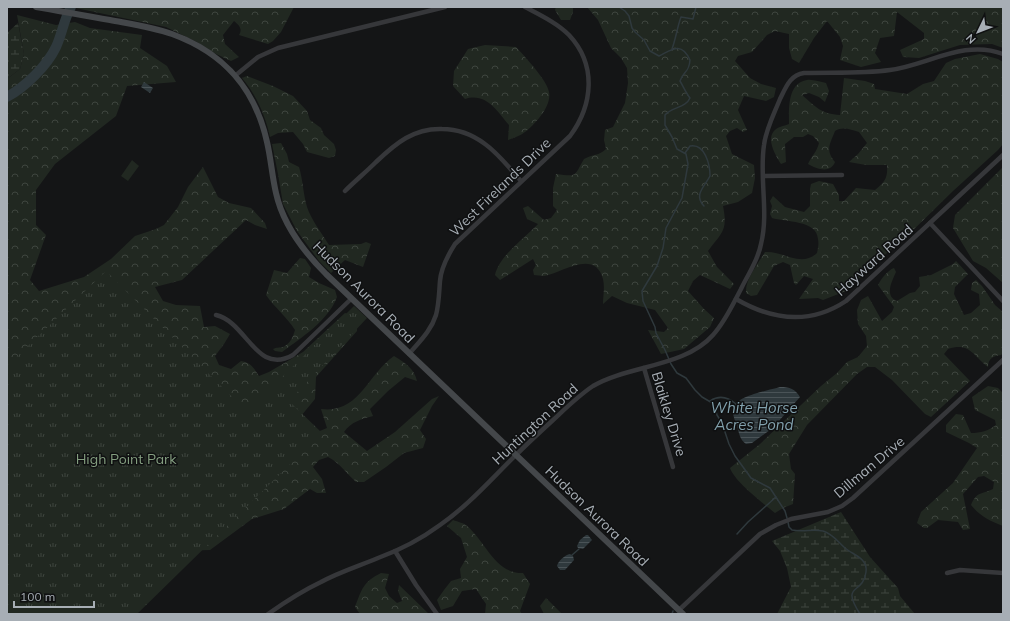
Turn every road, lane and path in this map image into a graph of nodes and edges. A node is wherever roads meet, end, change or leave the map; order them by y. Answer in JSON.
{"nodes":[{"id":1,"x":36,"y":7,"type":"edge"},
{"id":2,"x":445,"y":7,"type":"edge"},
{"id":3,"x":525,"y":7,"type":"edge"},
{"id":4,"x":1003,"y":54,"type":"edge"},
{"id":5,"x":236,"y":75,"type":"junction"},
{"id":6,"x":1003,"y":155,"type":"edge"},
{"id":7,"x":842,"y":175,"type":"dead end"},
{"id":8,"x":764,"y":176,"type":"junction"},
{"id":9,"x":521,"y":181,"type":"junction"},
{"id":10,"x":345,"y":191,"type":"dead end"},
{"id":11,"x":930,"y":223,"type":"junction"},
{"id":12,"x":351,"y":299,"type":"junction"},
{"id":13,"x":736,"y":299,"type":"junction"},
{"id":14,"x":1003,"y":301,"type":"edge"},
{"id":15,"x":216,"y":315,"type":"dead end"},
{"id":16,"x":409,"y":354,"type":"junction"},
{"id":17,"x":1003,"y":360,"type":"edge"},
{"id":18,"x":644,"y":368,"type":"junction"},
{"id":19,"x":516,"y":455,"type":"junction"},
{"id":20,"x":673,"y":467,"type":"dead end"},
{"id":21,"x":395,"y":551,"type":"junction"},
{"id":22,"x":947,"y":573,"type":"dead end"},
{"id":23,"x":1003,"y":573,"type":"edge"},
{"id":24,"x":681,"y":612,"type":"edge"},
{"id":25,"x":268,"y":614,"type":"edge"},
{"id":26,"x":437,"y":614,"type":"edge"}],
"edges":[{"from":1,"to":5,"type":"street","name":"Hudson Aurora Road"},
{"from":2,"to":5,"type":"street"},
{"from":3,"to":9,"type":"street","name":"West Firelands Drive"},
{"from":4,"to":8,"type":"street","name":"Huntington Road"},
{"from":5,"to":12,"type":"street","name":"Hudson Aurora Road"},
{"from":6,"to":11,"type":"street","name":"Hayward Road"},
{"from":7,"to":8,"type":"street"},
{"from":8,"to":13,"type":"street","name":"Huntington Road"},
{"from":9,"to":10,"type":"street"},
{"from":9,"to":16,"type":"street","name":"West Firelands Drive"},
{"from":11,"to":13,"type":"street","name":"Hayward Road"},
{"from":11,"to":14,"type":"street"},
{"from":12,"to":15,"type":"street"},
{"from":12,"to":16,"type":"street","name":"Hudson Aurora Road"},
{"from":13,"to":18,"type":"street","name":"Huntington Road"},
{"from":16,"to":19,"type":"street","name":"Hudson Aurora Road"},
{"from":17,"to":24,"type":"street","name":"Dillman Drive"},
{"from":18,"to":19,"type":"street","name":"Huntington Road"},
{"from":18,"to":20,"type":"street","name":"Blaikley Drive"},
{"from":19,"to":21,"type":"street","name":"Huntington Road"},
{"from":19,"to":24,"type":"street","name":"Hudson Aurora Road"},
{"from":21,"to":25,"type":"street","name":"Huntington Road"},
{"from":21,"to":26,"type":"street"},
{"from":22,"to":23,"type":"street"}]}
